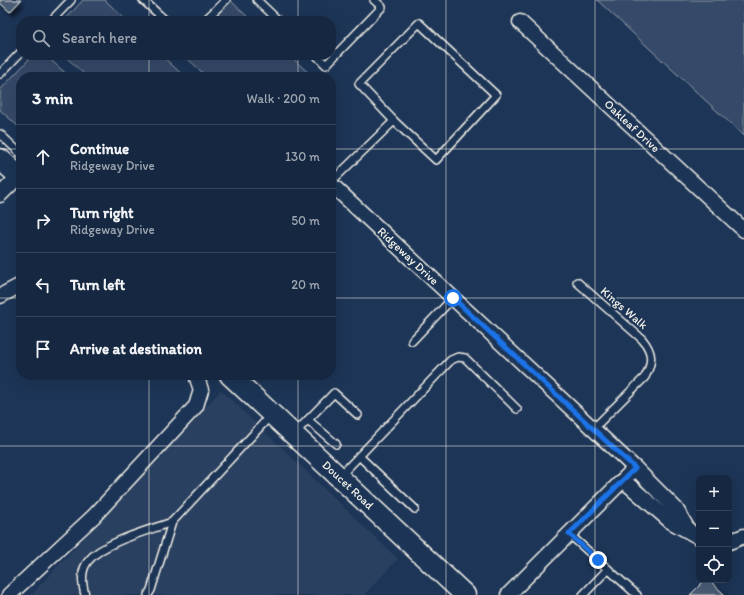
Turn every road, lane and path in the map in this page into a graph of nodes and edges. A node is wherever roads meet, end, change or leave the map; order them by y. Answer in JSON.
{"nodes":[{"id":1,"x":71,"y":0,"type":"edge"},
{"id":2,"x":143,"y":0,"type":"edge"},
{"id":3,"x":226,"y":0,"type":"edge"},
{"id":4,"x":257,"y":0,"type":"edge"},
{"id":5,"x":374,"y":0,"type":"edge"},
{"id":6,"x":56,"y":16,"type":"edge"},
{"id":7,"x":161,"y":16,"type":"edge"},
{"id":8,"x":209,"y":16,"type":"edge"},
{"id":9,"x":275,"y":16,"type":"edge"},
{"id":10,"x":520,"y":22,"type":"dead end"},
{"id":11,"x":336,"y":55,"type":"edge"},
{"id":12,"x":16,"y":57,"type":"edge"},
{"id":13,"x":321,"y":60,"type":"edge"},
{"id":14,"x":331,"y":60,"type":"edge"},
{"id":15,"x":0,"y":74,"type":"edge"},
{"id":16,"x":394,"y":121,"type":"junction"},
{"id":17,"x":0,"y":134,"type":"edge"},
{"id":18,"x":6,"y":160,"type":"edge"},
{"id":19,"x":16,"y":172,"type":"edge"},
{"id":20,"x":336,"y":178,"type":"edge"},
{"id":21,"x":16,"y":180,"type":"edge"},
{"id":22,"x":336,"y":188,"type":"edge"},
{"id":23,"x":0,"y":194,"type":"edge"},
{"id":24,"x":744,"y":230,"type":"edge"},
{"id":25,"x":577,"y":282,"type":"dead end"},
{"id":26,"x":16,"y":288,"type":"edge"},
{"id":27,"x":0,"y":296,"type":"edge"},
{"id":28,"x":453,"y":298,"type":"junction"},
{"id":29,"x":412,"y":342,"type":"dead end"},
{"id":30,"x":198,"y":380,"type":"edge"},
{"id":31,"x":235,"y":380,"type":"edge"},
{"id":32,"x":517,"y":409,"type":"dead end"},
{"id":33,"x":272,"y":414,"type":"junction"},
{"id":34,"x":358,"y":415,"type":"dead end"},
{"id":35,"x":308,"y":420,"type":"junction"},
{"id":36,"x":593,"y":429,"type":"junction"},
{"id":37,"x":294,"y":434,"type":"junction"},
{"id":38,"x":336,"y":444,"type":"dead end"},
{"id":39,"x":359,"y":456,"type":"junction"},
{"id":40,"x":635,"y":468,"type":"junction"},
{"id":41,"x":340,"y":477,"type":"junction"},
{"id":42,"x":623,"y":480,"type":"junction"},
{"id":43,"x":416,"y":509,"type":"dead end"},
{"id":44,"x":172,"y":522,"type":"junction"},
{"id":45,"x":569,"y":534,"type":"junction"},
{"id":46,"x":694,"y":534,"type":"edge"},
{"id":47,"x":744,"y":536,"type":"edge"},
{"id":48,"x":732,"y":541,"type":"edge"},
{"id":49,"x":608,"y":569,"type":"junction"},
{"id":50,"x":9,"y":595,"type":"edge"},
{"id":51,"x":85,"y":595,"type":"edge"},
{"id":52,"x":148,"y":595,"type":"edge"},
{"id":53,"x":465,"y":595,"type":"edge"},
{"id":54,"x":508,"y":595,"type":"edge"},
{"id":55,"x":584,"y":595,"type":"edge"},
{"id":56,"x":637,"y":595,"type":"edge"}],
"edges":[{"from":1,"to":6,"type":"lane"},
{"from":2,"to":7,"type":"lane"},
{"from":3,"to":8,"type":"lane"},
{"from":4,"to":9,"type":"lane"},
{"from":5,"to":11,"type":"lane"},
{"from":10,"to":24,"type":"street","name":"Oakleaf Drive"},
{"from":12,"to":15,"type":"lane"},
{"from":13,"to":14,"type":"lane"},
{"from":16,"to":16,"type":"lane"},
{"from":16,"to":20,"type":"lane"},
{"from":17,"to":18,"type":"lane"},
{"from":18,"to":19,"type":"street"},
{"from":21,"to":23,"type":"street"},
{"from":22,"to":28,"type":"street","name":"Ridgeway Drive"},
{"from":25,"to":36,"type":"lane","name":"Kings Walk"},
{"from":26,"to":27,"type":"street"},
{"from":28,"to":29,"type":"lane"},
{"from":28,"to":36,"type":"street","name":"Ridgeway Drive"},
{"from":30,"to":50,"type":"street"},
{"from":31,"to":33,"type":"street","name":"Doucet Road"},
{"from":32,"to":39,"type":"lane"},
{"from":33,"to":37,"type":"street","name":"Doucet Road"},
{"from":33,"to":44,"type":"lane"},
{"from":34,"to":35,"type":"lane"},
{"from":35,"to":37,"type":"lane"},
{"from":35,"to":38,"type":"lane"},
{"from":36,"to":40,"type":"street","name":"Ridgeway Drive"},
{"from":37,"to":41,"type":"street","name":"Doucet Road"},
{"from":39,"to":41,"type":"lane"},
{"from":39,"to":43,"type":"lane"},
{"from":40,"to":42,"type":"street"},
{"from":40,"to":46,"type":"street","name":"Ridgeway Drive"},
{"from":41,"to":53,"type":"street","name":"Doucet Road"},
{"from":42,"to":45,"type":"street"},
{"from":42,"to":46,"type":"street"},
{"from":44,"to":51,"type":"lane"},
{"from":44,"to":52,"type":"lane"},
{"from":45,"to":49,"type":"lane"},
{"from":45,"to":54,"type":"street"},
{"from":47,"to":48,"type":"street"},
{"from":49,"to":55,"type":"lane"},
{"from":49,"to":56,"type":"lane"}]}
